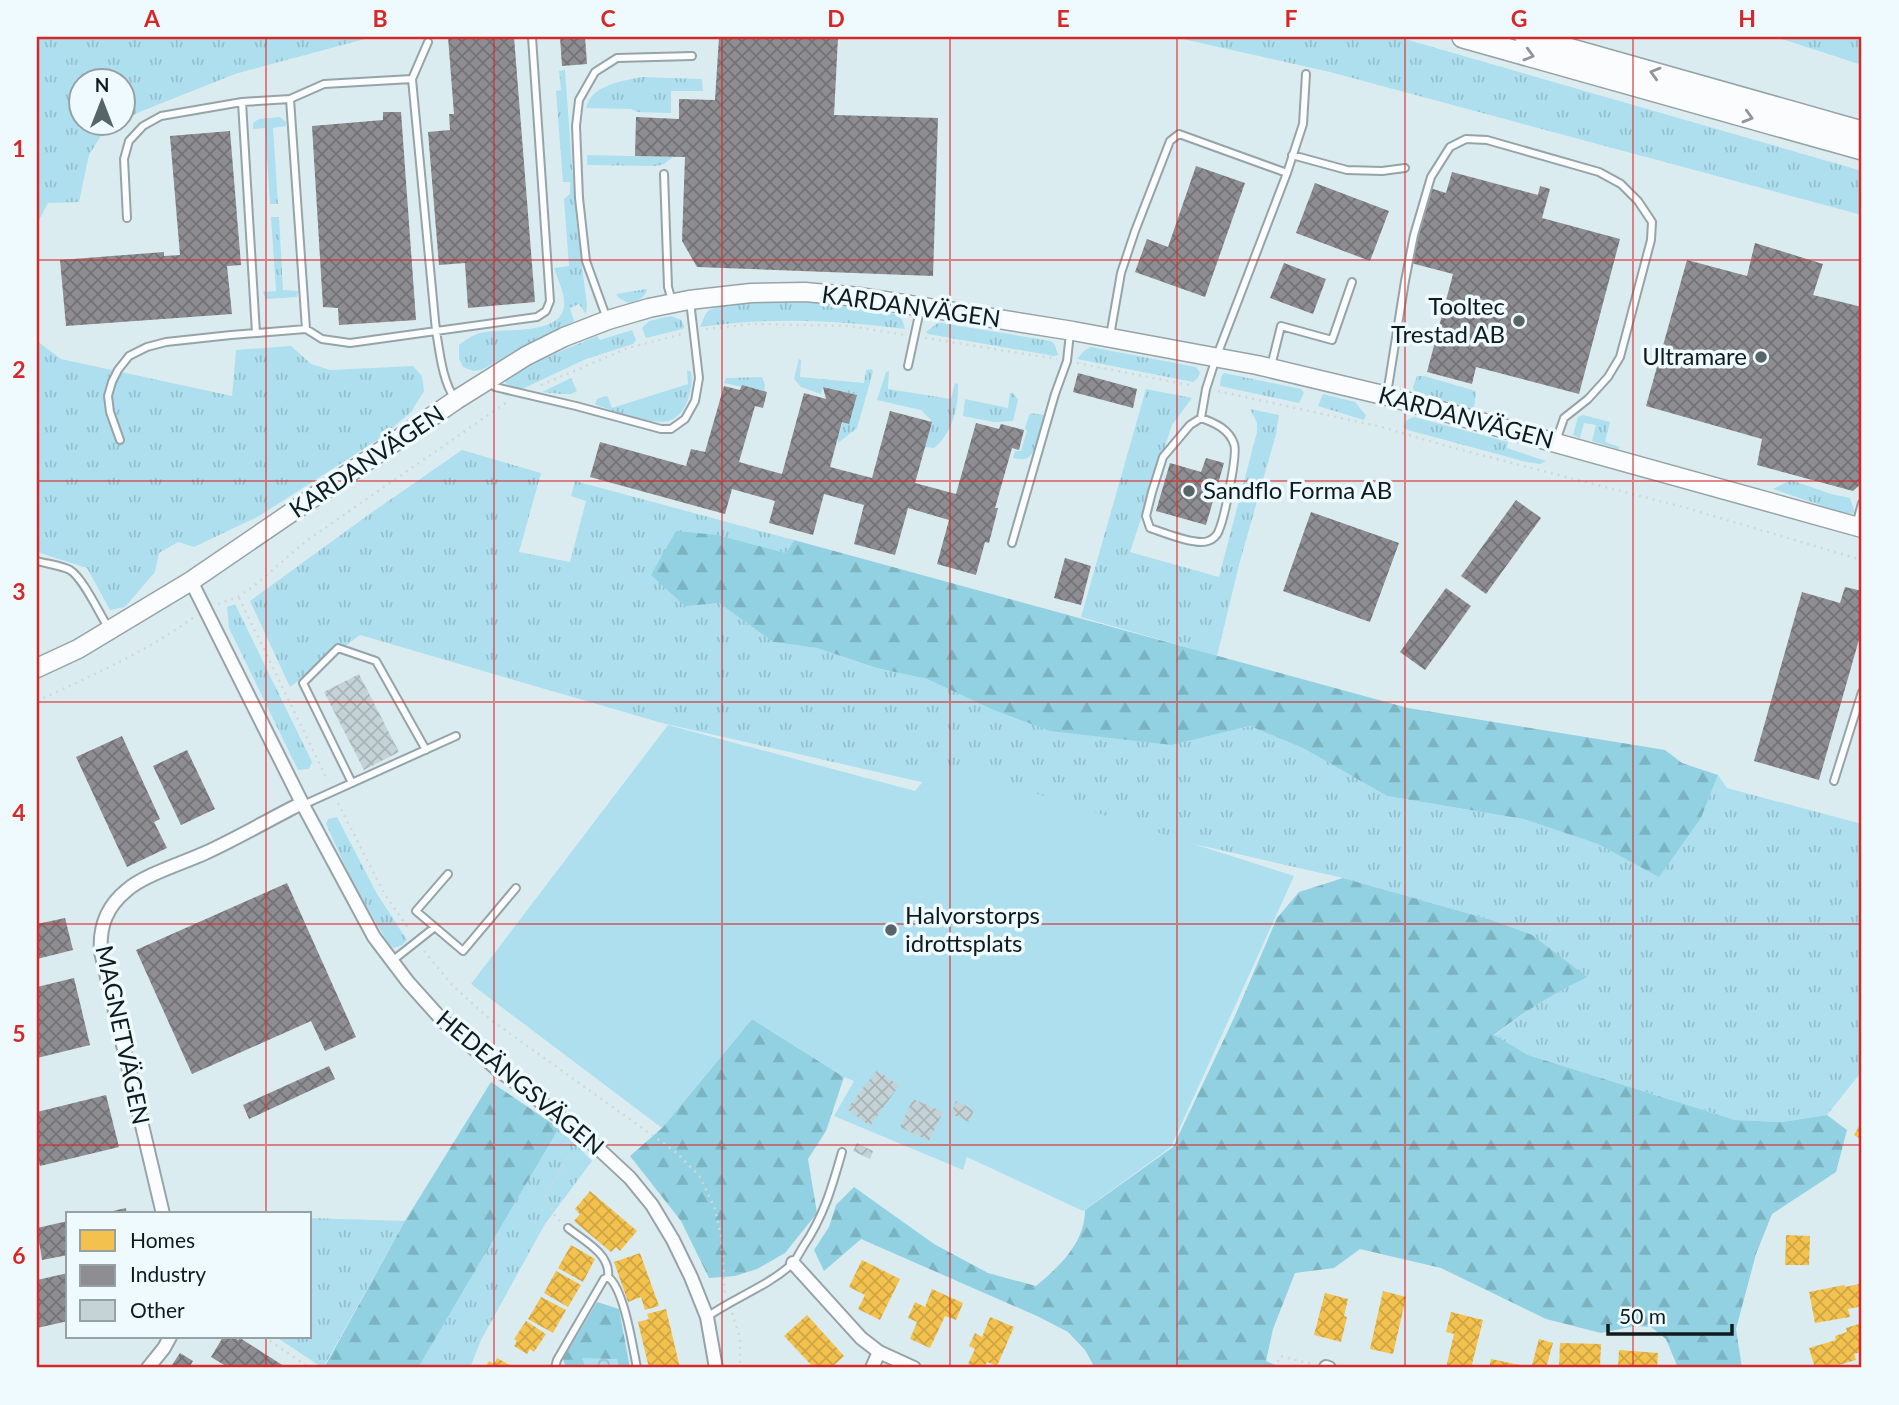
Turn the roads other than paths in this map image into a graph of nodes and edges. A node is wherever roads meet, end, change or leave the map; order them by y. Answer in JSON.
{"nodes":[{"id":1,"x":532,"y":37,"type":"edge"},
{"id":2,"x":1463,"y":37,"type":"edge"},
{"id":3,"x":1526,"y":37,"type":"edge"},
{"id":4,"x":428,"y":42,"type":"dead end"},
{"id":5,"x":692,"y":56,"type":"dead end"},
{"id":6,"x":1306,"y":74,"type":"dead end"},
{"id":7,"x":412,"y":79,"type":"junction"},
{"id":8,"x":290,"y":99,"type":"junction"},
{"id":9,"x":242,"y":102,"type":"junction"},
{"id":10,"x":1862,"y":132,"type":"edge"},
{"id":11,"x":1862,"y":149,"type":"edge"},
{"id":12,"x":1292,"y":155,"type":"junction"},
{"id":13,"x":1405,"y":168,"type":"dead end"},
{"id":14,"x":1287,"y":173,"type":"junction"},
{"id":15,"x":664,"y":174,"type":"dead end"},
{"id":16,"x":127,"y":218,"type":"dead end"},
{"id":17,"x":1352,"y":282,"type":"dead end"},
{"id":18,"x":681,"y":301,"type":"junction"},
{"id":19,"x":920,"y":307,"type":"junction"},
{"id":20,"x":608,"y":320,"type":"junction"},
{"id":21,"x":306,"y":329,"type":"junction"},
{"id":22,"x":436,"y":331,"type":"junction"},
{"id":23,"x":1070,"y":331,"type":"junction"},
{"id":24,"x":256,"y":333,"type":"junction"},
{"id":25,"x":1110,"y":338,"type":"junction"},
{"id":26,"x":1216,"y":358,"type":"junction"},
{"id":27,"x":908,"y":366,"type":"dead end"},
{"id":28,"x":1271,"y":368,"type":"junction"},
{"id":29,"x":488,"y":379,"type":"junction"},
{"id":30,"x":1387,"y":396,"type":"junction"},
{"id":31,"x":456,"y":400,"type":"junction"},
{"id":32,"x":1201,"y":418,"type":"junction"},
{"id":33,"x":120,"y":440,"type":"dead end"},
{"id":34,"x":1556,"y":443,"type":"junction"},
{"id":35,"x":1862,"y":503,"type":"edge"},
{"id":36,"x":1859,"y":527,"type":"edge"},
{"id":37,"x":1012,"y":543,"type":"dead end"},
{"id":38,"x":37,"y":561,"type":"edge"},
{"id":39,"x":191,"y":581,"type":"junction"},
{"id":40,"x":109,"y":630,"type":"junction"},
{"id":41,"x":37,"y":668,"type":"edge"},
{"id":42,"x":1862,"y":692,"type":"edge"},
{"id":43,"x":456,"y":736,"type":"dead end"},
{"id":44,"x":426,"y":750,"type":"junction"},
{"id":45,"x":1834,"y":781,"type":"dead end"},
{"id":46,"x":352,"y":783,"type":"junction"},
{"id":47,"x":303,"y":804,"type":"junction"},
{"id":48,"x":447,"y":874,"type":"dead end"},
{"id":49,"x":516,"y":888,"type":"dead end"},
{"id":50,"x":435,"y":927,"type":"junction"},
{"id":51,"x":393,"y":961,"type":"junction"},
{"id":52,"x":842,"y":1152,"type":"dead end"},
{"id":53,"x":163,"y":1212,"type":"edge"},
{"id":54,"x":568,"y":1228,"type":"road end"},
{"id":55,"x":793,"y":1263,"type":"junction"},
{"id":56,"x":608,"y":1277,"type":"junction"},
{"id":57,"x":707,"y":1317,"type":"junction"},
{"id":58,"x":169,"y":1338,"type":"edge"},
{"id":59,"x":879,"y":1352,"type":"junction"},
{"id":60,"x":148,"y":1368,"type":"edge"},
{"id":61,"x":555,"y":1368,"type":"edge"},
{"id":62,"x":637,"y":1368,"type":"edge"},
{"id":63,"x":716,"y":1368,"type":"edge"},
{"id":64,"x":872,"y":1368,"type":"edge"},
{"id":65,"x":914,"y":1368,"type":"edge"}],
"edges":[{"from":1,"to":22,"type":"lane"},
{"from":2,"to":11,"type":"main road","one_way":true},
{"from":10,"to":3,"type":"main road","one_way":true},
{"from":4,"to":7,"type":"lane"},
{"from":5,"to":20,"type":"lane"},
{"from":6,"to":12,"type":"lane"},
{"from":7,"to":8,"type":"lane"},
{"from":7,"to":22,"type":"lane"},
{"from":8,"to":9,"type":"lane"},
{"from":8,"to":21,"type":"lane"},
{"from":9,"to":16,"type":"lane"},
{"from":9,"to":24,"type":"lane"},
{"from":12,"to":13,"type":"lane"},
{"from":12,"to":14,"type":"lane"},
{"from":14,"to":25,"type":"lane"},
{"from":14,"to":26,"type":"lane"},
{"from":15,"to":18,"type":"lane"},
{"from":17,"to":28,"type":"lane"},
{"from":18,"to":19,"type":"street","name":"KARDANVÄGEN"},
{"from":18,"to":20,"type":"street","name":"KARDANVÄGEN"},
{"from":18,"to":29,"type":"lane"},
{"from":19,"to":23,"type":"street","name":"KARDANVÄGEN"},
{"from":19,"to":27,"type":"lane"},
{"from":20,"to":29,"type":"street","name":"KARDANVÄGEN"},
{"from":21,"to":22,"type":"lane"},
{"from":21,"to":24,"type":"lane"},
{"from":22,"to":31,"type":"lane"},
{"from":23,"to":25,"type":"street","name":"KARDANVÄGEN"},
{"from":23,"to":37,"type":"lane"},
{"from":24,"to":33,"type":"lane"},
{"from":25,"to":26,"type":"street","name":"KARDANVÄGEN"},
{"from":26,"to":28,"type":"street","name":"KARDANVÄGEN"},
{"from":26,"to":32,"type":"lane"},
{"from":28,"to":30,"type":"street","name":"KARDANVÄGEN"},
{"from":29,"to":31,"type":"street","name":"KARDANVÄGEN"},
{"from":30,"to":34,"type":"street","name":"KARDANVÄGEN"},
{"from":30,"to":34,"type":"lane"},
{"from":31,"to":39,"type":"street","name":"KARDANVÄGEN"},
{"from":32,"to":32,"type":"lane"},
{"from":34,"to":36,"type":"street","name":"KARDANVÄGEN"},
{"from":35,"to":36,"type":"lane"},
{"from":38,"to":40,"type":"lane"},
{"from":39,"to":40,"type":"street","name":"KARDANVÄGEN"},
{"from":39,"to":47,"type":"street","name":"HEDEÄNGSVÄGEN"},
{"from":40,"to":41,"type":"street","name":"KARDANVÄGEN"},
{"from":42,"to":45,"type":"lane"},
{"from":43,"to":44,"type":"lane"},
{"from":44,"to":46,"type":"lane"},
{"from":44,"to":46,"type":"lane"},
{"from":46,"to":47,"type":"lane"},
{"from":47,"to":51,"type":"street","name":"HEDEÄNGSVÄGEN"},
{"from":47,"to":53,"type":"street","name":"MAGNETVÄGEN"},
{"from":48,"to":50,"type":"lane"},
{"from":49,"to":50,"type":"lane"},
{"from":50,"to":51,"type":"lane"},
{"from":51,"to":57,"type":"street","name":"HEDEÄNGSVÄGEN"},
{"from":52,"to":55,"type":"lane"},
{"from":54,"to":56,"type":"lane"},
{"from":55,"to":57,"type":"lane"},
{"from":55,"to":59,"type":"street"},
{"from":56,"to":61,"type":"lane"},
{"from":56,"to":62,"type":"lane"},
{"from":57,"to":63,"type":"street","name":"HEDEÄNGSVÄGEN"},
{"from":58,"to":60,"type":"street"},
{"from":59,"to":64,"type":"street"},
{"from":59,"to":65,"type":"street"}]}
